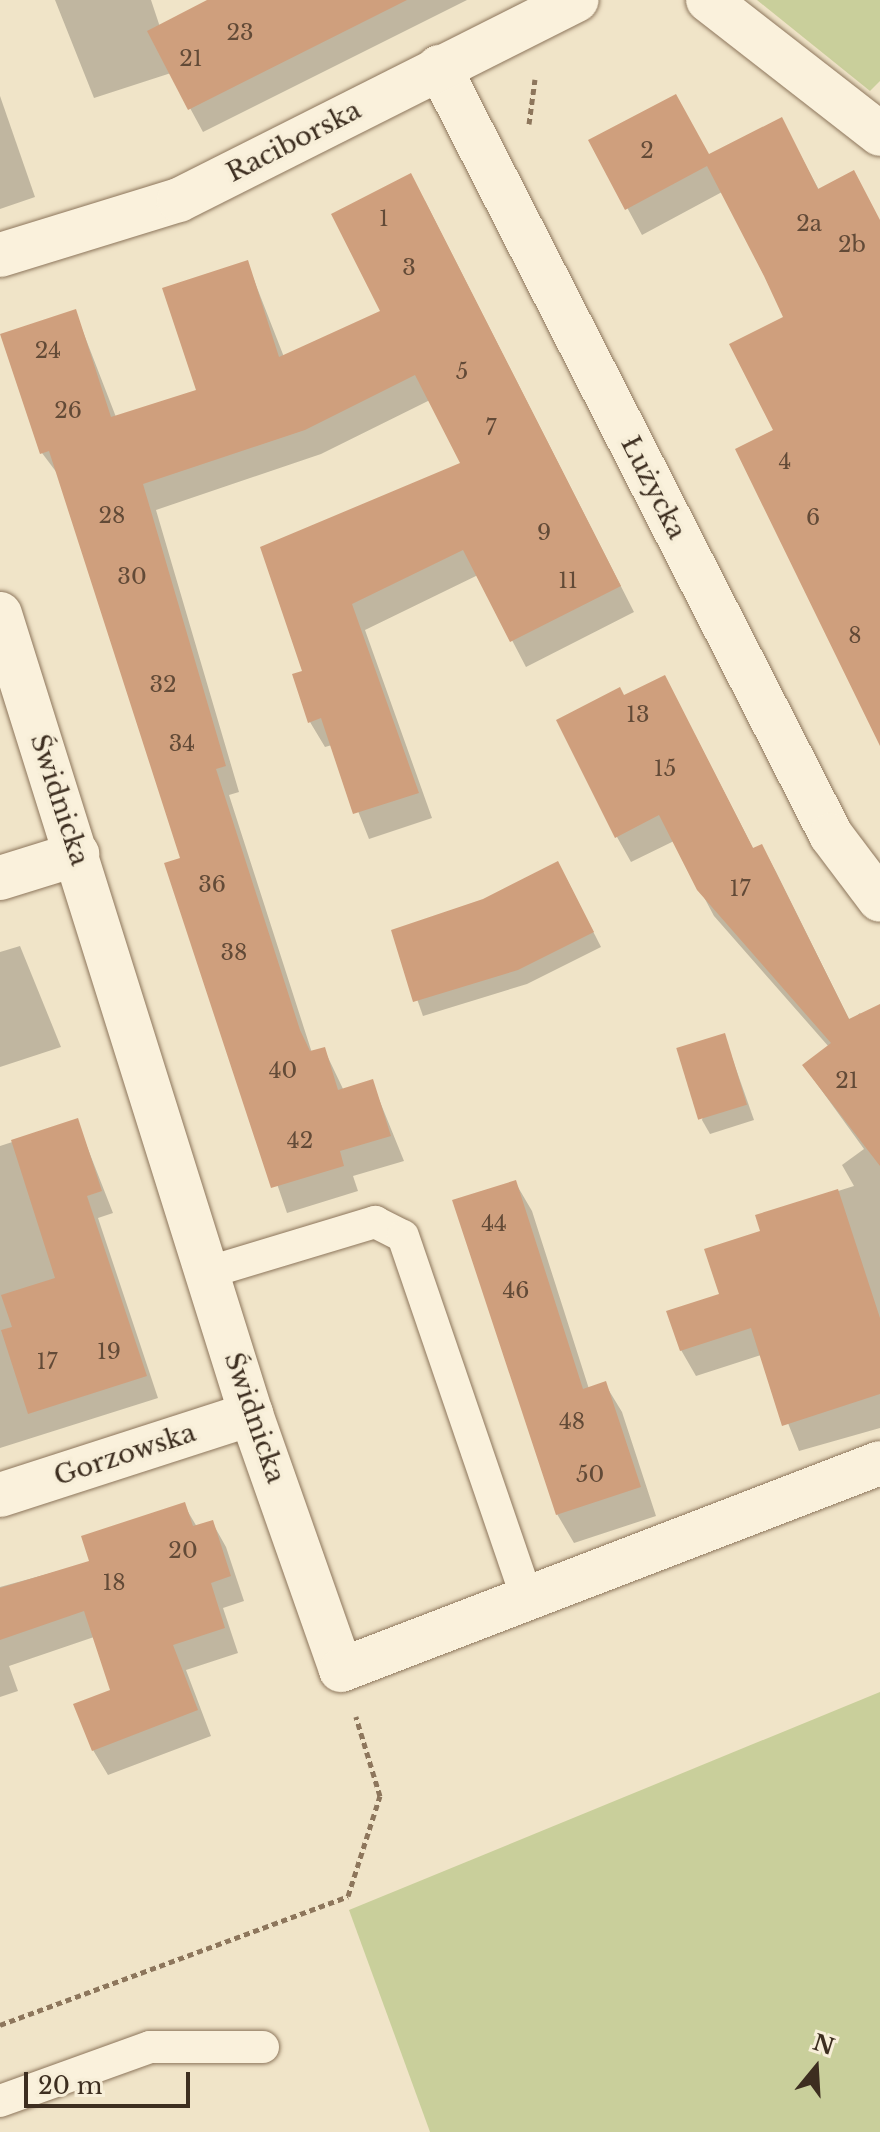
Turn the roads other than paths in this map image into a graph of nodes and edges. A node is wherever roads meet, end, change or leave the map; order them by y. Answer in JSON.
{"nodes":[{"id":1,"x":576,"y":0,"type":"edge"},
{"id":2,"x":708,"y":0,"type":"edge"},
{"id":3,"x":439,"y":67,"type":"junction"},
{"id":4,"x":880,"y":134,"type":"edge"},
{"id":5,"x":0,"y":255,"type":"edge"},
{"id":6,"x":0,"y":614,"type":"edge"},
{"id":7,"x":77,"y":854,"type":"junction"},
{"id":8,"x":0,"y":878,"type":"edge"},
{"id":9,"x":880,"y":900,"type":"edge"},
{"id":10,"x":206,"y":1273,"type":"junction"},
{"id":11,"x":251,"y":1414,"type":"junction"},
{"id":12,"x":880,"y":1463,"type":"edge"},
{"id":13,"x":0,"y":1495,"type":"edge"},
{"id":14,"x":528,"y":1602,"type":"junction"},
{"id":15,"x":263,"y":2047,"type":"dead end"},
{"id":16,"x":0,"y":2101,"type":"edge"}],
"edges":[{"from":1,"to":3,"type":"street","name":"Raciborska"},
{"from":2,"to":4,"type":"street"},
{"from":3,"to":5,"type":"street","name":"Raciborska"},
{"from":3,"to":9,"type":"street","name":"Łużycka"},
{"from":6,"to":7,"type":"street","name":"Świdnicka"},
{"from":7,"to":8,"type":"street"},
{"from":7,"to":10,"type":"street","name":"Świdnicka"},
{"from":10,"to":11,"type":"street","name":"Świdnicka"},
{"from":10,"to":14,"type":"lane"},
{"from":11,"to":13,"type":"street","name":"Gorzowska"},
{"from":11,"to":14,"type":"street","name":"Świdnicka"},
{"from":12,"to":14,"type":"street"},
{"from":15,"to":16,"type":"lane"}]}
